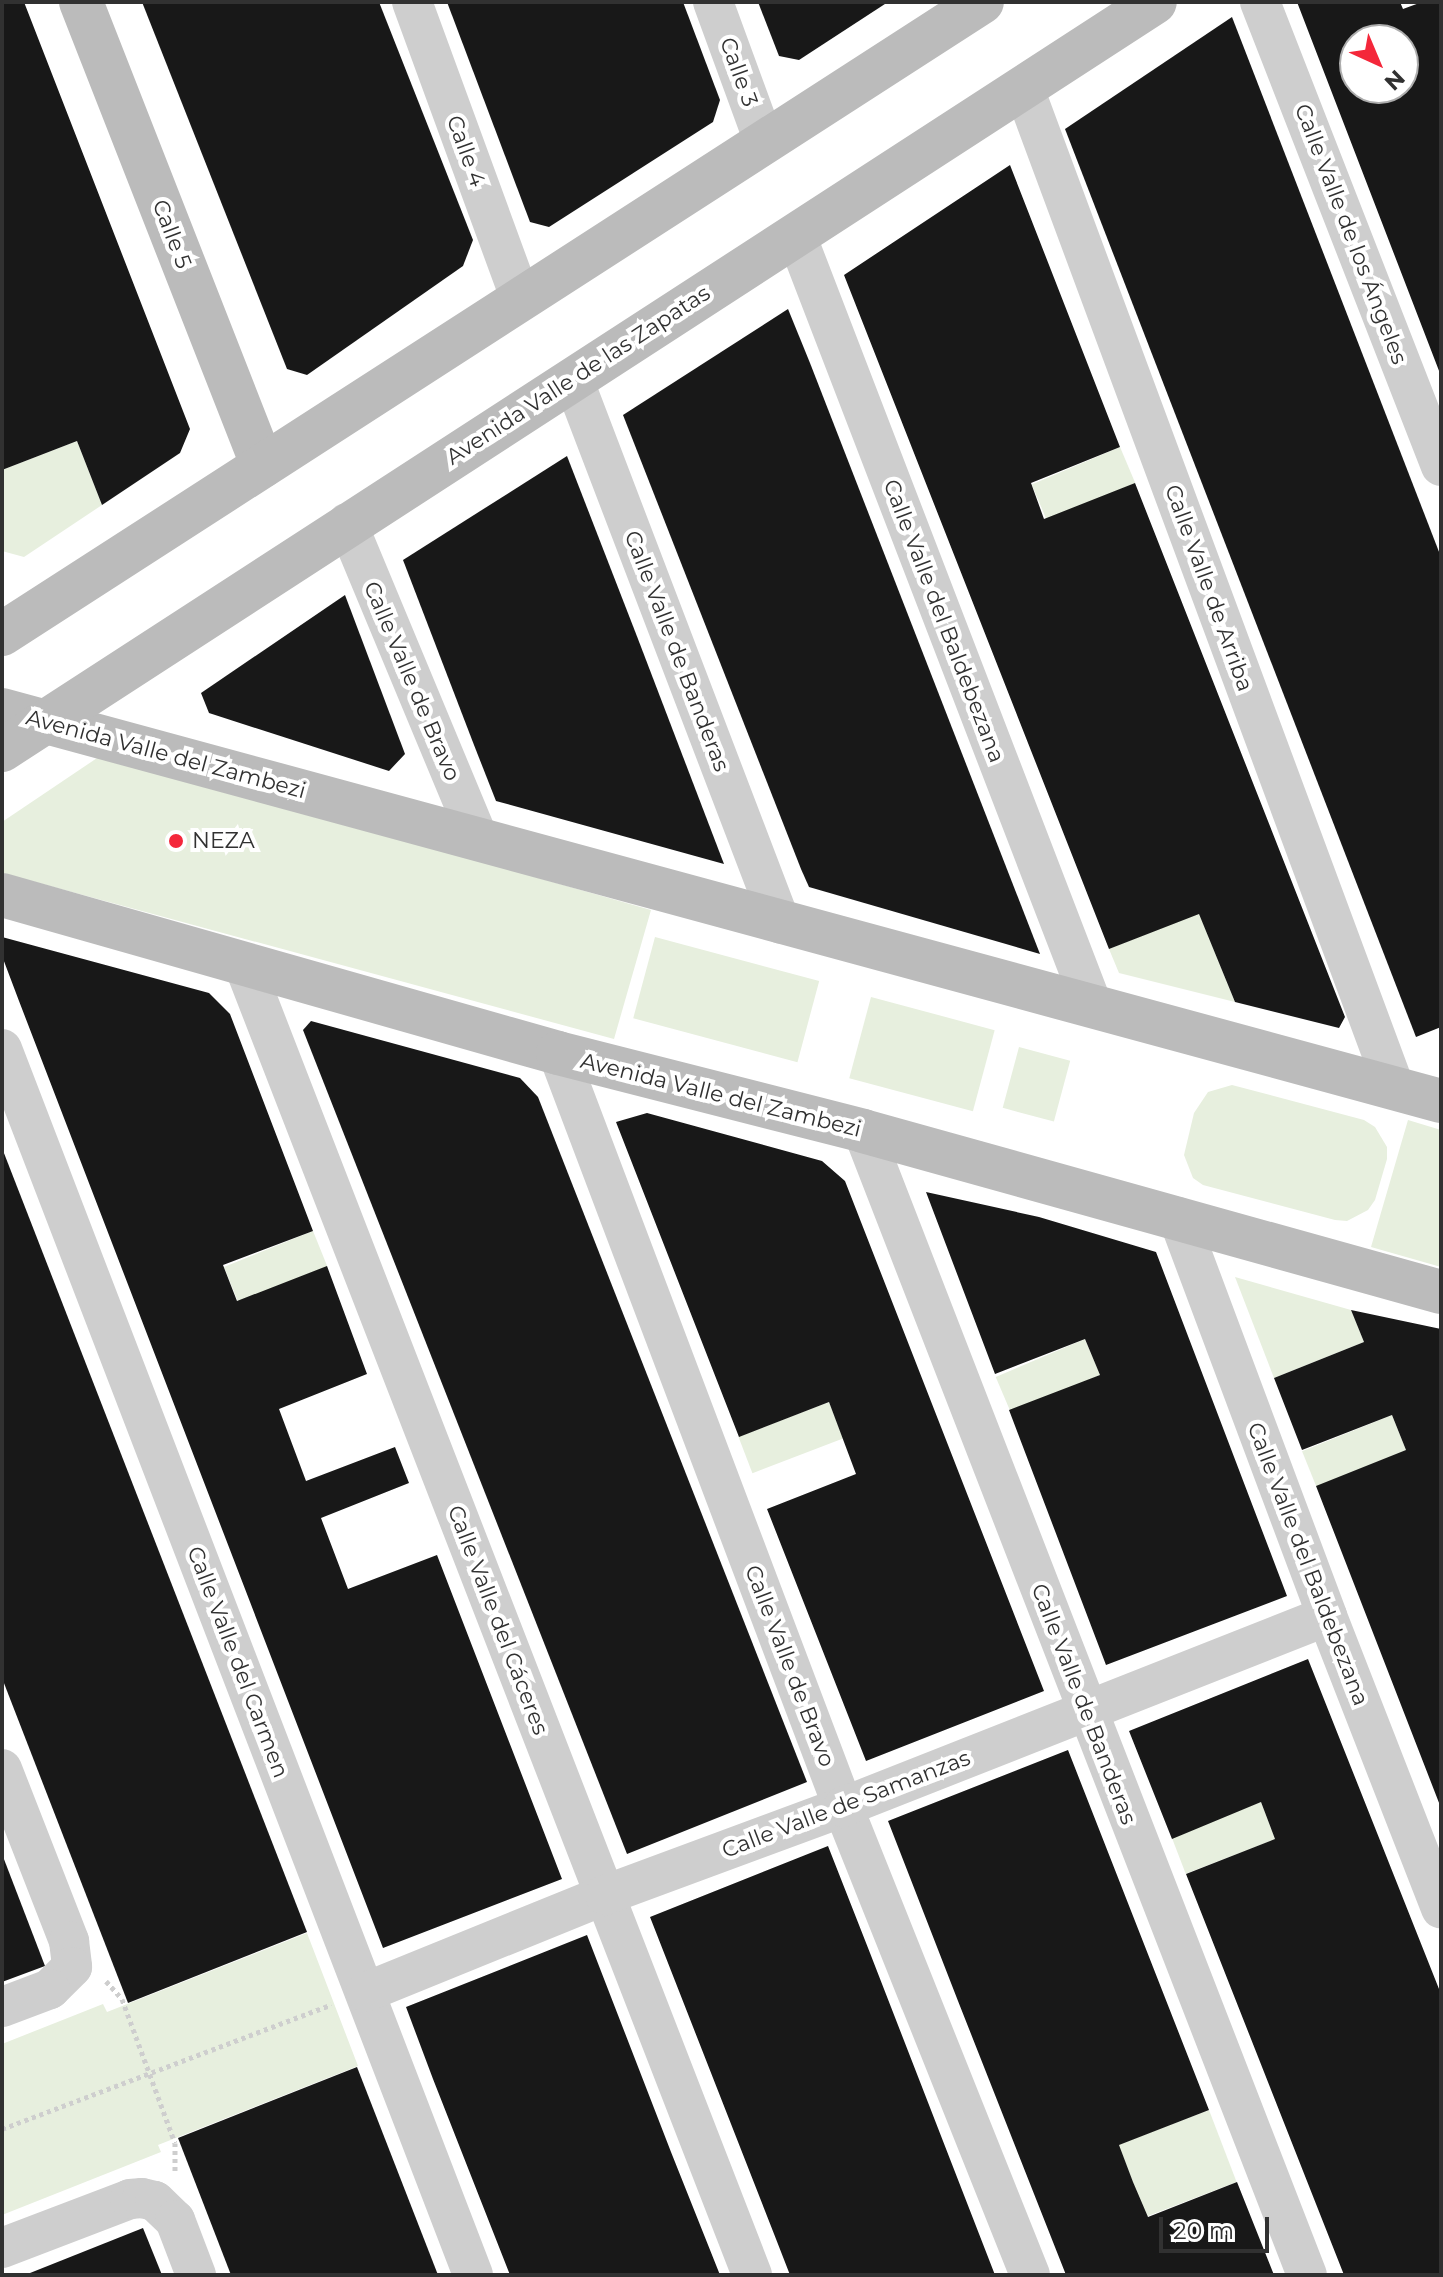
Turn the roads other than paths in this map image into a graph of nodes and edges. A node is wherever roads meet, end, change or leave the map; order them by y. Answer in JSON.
{"nodes":[{"id":1,"x":81,"y":2,"type":"edge"},
{"id":2,"x":412,"y":2,"type":"edge"},
{"id":3,"x":713,"y":2,"type":"edge"},
{"id":4,"x":982,"y":2,"type":"edge"},
{"id":5,"x":1155,"y":2,"type":"edge"},
{"id":6,"x":1260,"y":2,"type":"edge"},
{"id":7,"x":1023,"y":86,"type":"junction"},
{"id":8,"x":764,"y":141,"type":"junction"},
{"id":9,"x":796,"y":235,"type":"junction"},
{"id":10,"x":521,"y":300,"type":"junction"},
{"id":11,"x":573,"y":379,"type":"junction"},
{"id":12,"x":263,"y":466,"type":"junction"},
{"id":13,"x":1441,"y":466,"type":"edge"},
{"id":14,"x":347,"y":523,"type":"junction"},
{"id":15,"x":2,"y":634,"type":"edge"},
{"id":16,"x":2,"y":710,"type":"edge"},
{"id":17,"x":48,"y":720,"type":"junction"},
{"id":18,"x":2,"y":750,"type":"edge"},
{"id":19,"x":478,"y":838,"type":"junction"},
{"id":20,"x":2,"y":895,"type":"edge"},
{"id":21,"x":781,"y":924,"type":"junction"},
{"id":22,"x":244,"y":965,"type":"junction"},
{"id":23,"x":1093,"y":1007,"type":"junction"},
{"id":24,"x":2,"y":1049,"type":"edge"},
{"id":25,"x":558,"y":1053,"type":"junction"},
{"id":26,"x":1395,"y":1089,"type":"junction"},
{"id":27,"x":1441,"y":1101,"type":"edge"},
{"id":28,"x":863,"y":1131,"type":"junction"},
{"id":29,"x":1178,"y":1217,"type":"junction"},
{"id":30,"x":1441,"y":1292,"type":"edge"},
{"id":31,"x":1327,"y":1616,"type":"junction"},
{"id":32,"x":1086,"y":1710,"type":"junction"},
{"id":33,"x":2,"y":1769,"type":"edge"},
{"id":34,"x":843,"y":1807,"type":"junction"},
{"id":35,"x":605,"y":1895,"type":"junction"},
{"id":36,"x":1441,"y":1909,"type":"edge"},
{"id":37,"x":366,"y":1992,"type":"junction"},
{"id":38,"x":2,"y":2007,"type":"edge"},
{"id":39,"x":2,"y":2248,"type":"edge"},
{"id":40,"x":196,"y":2275,"type":"edge"},
{"id":41,"x":473,"y":2275,"type":"edge"},
{"id":42,"x":752,"y":2275,"type":"edge"},
{"id":43,"x":1030,"y":2275,"type":"edge"},
{"id":44,"x":1307,"y":2275,"type":"edge"}],
"edges":[{"from":1,"to":12,"type":"street","name":"Calle 5"},
{"from":2,"to":10,"type":"street","name":"Calle 4"},
{"from":3,"to":8,"type":"street","name":"Calle 3"},
{"from":4,"to":8,"type":"street"},
{"from":5,"to":7,"type":"street","name":"Avenida Valle de las Zapatas"},
{"from":6,"to":13,"type":"street","name":"Calle Valle de los Ángeles"},
{"from":7,"to":9,"type":"street","name":"Avenida Valle de las Zapatas"},
{"from":7,"to":26,"type":"street","name":"Calle Valle de Arriba"},
{"from":8,"to":10,"type":"street"},
{"from":9,"to":11,"type":"street","name":"Avenida Valle de las Zapatas"},
{"from":9,"to":23,"type":"street","name":"Calle Valle del Baldebezana"},
{"from":10,"to":12,"type":"street"},
{"from":11,"to":14,"type":"street","name":"Avenida Valle de las Zapatas"},
{"from":11,"to":21,"type":"street","name":"Calle Valle de Banderas"},
{"from":12,"to":15,"type":"street"},
{"from":14,"to":17,"type":"street","name":"Avenida Valle de las Zapatas"},
{"from":14,"to":19,"type":"street","name":"Calle Valle de Bravo"},
{"from":16,"to":17,"type":"street","name":"Avenida Valle del Zambezi"},
{"from":17,"to":18,"type":"street","name":"Avenida Valle de las Zapatas"},
{"from":17,"to":19,"type":"street","name":"Avenida Valle del Zambezi"},
{"from":19,"to":21,"type":"street","name":"Avenida Valle del Zambezi"},
{"from":20,"to":22,"type":"street","name":"Avenida Valle del Zambezi"},
{"from":21,"to":23,"type":"street","name":"Avenida Valle del Zambezi"},
{"from":22,"to":25,"type":"street","name":"Avenida Valle del Zambezi"},
{"from":22,"to":35,"type":"street","name":"Calle Valle del Cáceres"},
{"from":23,"to":26,"type":"street","name":"Avenida Valle del Zambezi"},
{"from":24,"to":37,"type":"street","name":"Calle Valle del Carmen"},
{"from":25,"to":28,"type":"street","name":"Avenida Valle del Zambezi"},
{"from":25,"to":34,"type":"street","name":"Calle Valle de Bravo"},
{"from":26,"to":27,"type":"street","name":"Avenida Valle del Zambezi"},
{"from":28,"to":29,"type":"street","name":"Avenida Valle del Zambezi"},
{"from":28,"to":32,"type":"street","name":"Calle Valle de Banderas"},
{"from":29,"to":30,"type":"street","name":"Avenida Valle del Zambezi"},
{"from":29,"to":31,"type":"street","name":"Calle Valle del Baldebezana"},
{"from":31,"to":32,"type":"street","name":"Calle Valle de Samanzas"},
{"from":31,"to":36,"type":"street","name":"Calle Valle del Baldebezana"},
{"from":32,"to":34,"type":"street","name":"Calle Valle de Samanzas"},
{"from":32,"to":44,"type":"street","name":"Calle Valle de Banderas"},
{"from":33,"to":38,"type":"street"},
{"from":34,"to":35,"type":"street","name":"Calle Valle de Samanzas"},
{"from":34,"to":43,"type":"street","name":"Calle Valle de Bravo"},
{"from":35,"to":37,"type":"street","name":"Calle Valle de Samanzas"},
{"from":35,"to":42,"type":"street","name":"Calle Valle del Cáceres"},
{"from":37,"to":41,"type":"street","name":"Calle Valle del Carmen"},
{"from":39,"to":40,"type":"street"}]}
